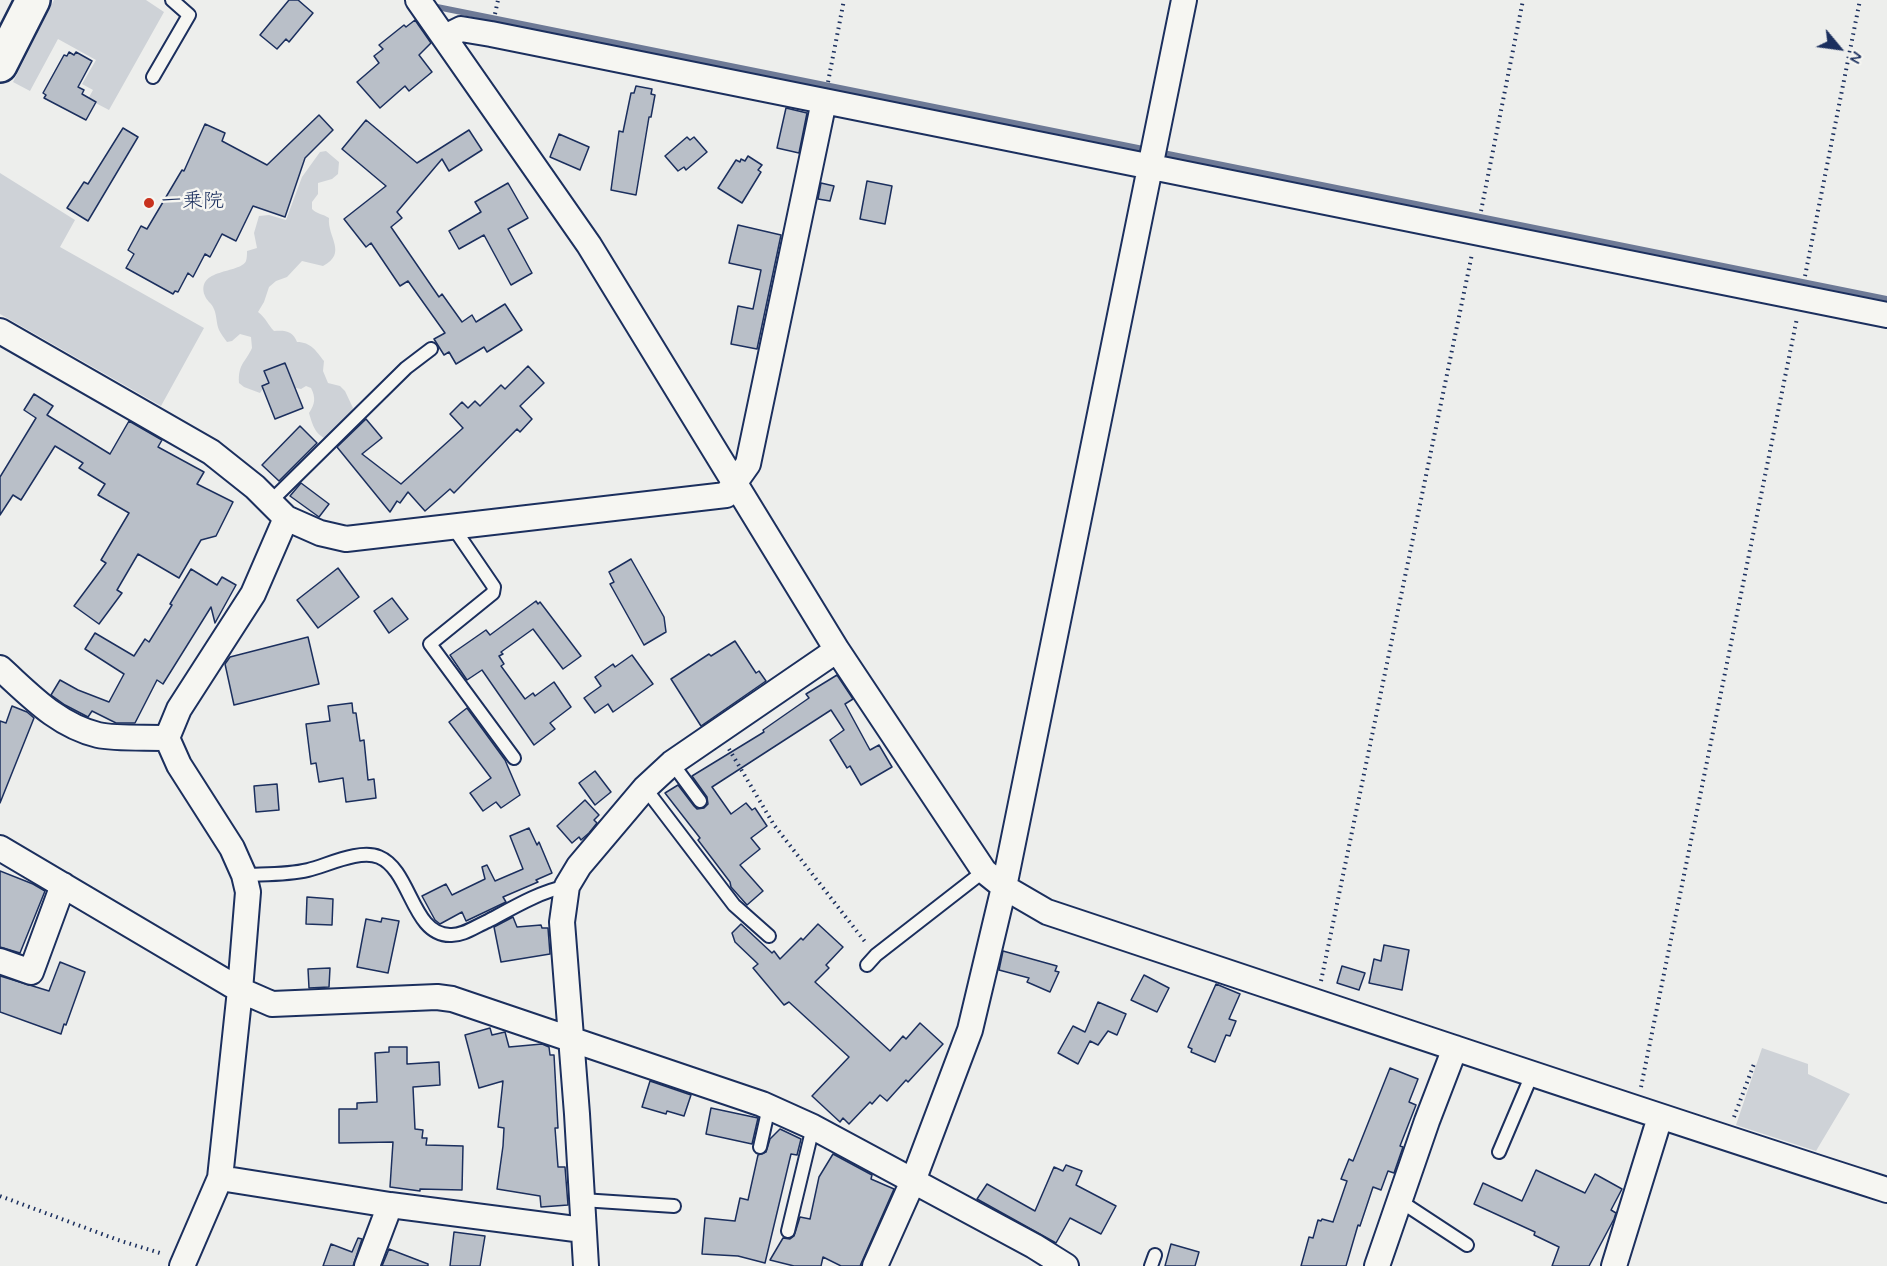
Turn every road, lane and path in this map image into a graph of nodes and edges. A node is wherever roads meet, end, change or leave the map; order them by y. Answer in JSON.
{"nodes":[{"id":1,"x":33,"y":0,"type":"edge"},
{"id":2,"x":172,"y":0,"type":"edge"},
{"id":3,"x":418,"y":0,"type":"edge"},
{"id":4,"x":844,"y":0,"type":"edge"},
{"id":5,"x":1184,"y":0,"type":"edge"},
{"id":6,"x":1523,"y":0,"type":"edge"},
{"id":7,"x":1860,"y":0,"type":"edge"},
{"id":8,"x":445,"y":37,"type":"junction"},
{"id":9,"x":0,"y":65,"type":"edge"},
{"id":10,"x":153,"y":77,"type":"dead end"},
{"id":11,"x":824,"y":101,"type":"junction"},
{"id":12,"x":1150,"y":167,"type":"junction"},
{"id":13,"x":1476,"y":234,"type":"junction"},
{"id":14,"x":1801,"y":298,"type":"junction"},
{"id":15,"x":1887,"y":315,"type":"edge"},
{"id":16,"x":0,"y":331,"type":"edge"},
{"id":17,"x":430,"y":349,"type":"dead end"},
{"id":18,"x":736,"y":484,"type":"junction"},
{"id":19,"x":278,"y":509,"type":"junction"},
{"id":20,"x":453,"y":527,"type":"junction"},
{"id":21,"x":837,"y":650,"type":"junction"},
{"id":22,"x":0,"y":668,"type":"edge"},
{"id":23,"x":718,"y":730,"type":"junction"},
{"id":24,"x":167,"y":738,"type":"junction"},
{"id":25,"x":514,"y":758,"type":"dead end"},
{"id":26,"x":672,"y":763,"type":"junction"},
{"id":27,"x":645,"y":788,"type":"junction"},
{"id":28,"x":700,"y":801,"type":"dead end"},
{"id":29,"x":0,"y":848,"type":"edge"},
{"id":30,"x":984,"y":871,"type":"junction"},
{"id":31,"x":244,"y":875,"type":"junction"},
{"id":32,"x":63,"y":885,"type":"junction"},
{"id":33,"x":567,"y":886,"type":"junction"},
{"id":34,"x":1004,"y":887,"type":"junction"},
{"id":35,"x":769,"y":936,"type":"dead end"},
{"id":36,"x":876,"y":955,"type":"junction"},
{"id":37,"x":0,"y":961,"type":"edge"},
{"id":38,"x":867,"y":965,"type":"dead end"},
{"id":39,"x":240,"y":990,"type":"junction"},
{"id":40,"x":1317,"y":1001,"type":"junction"},
{"id":41,"x":572,"y":1039,"type":"junction"},
{"id":42,"x":1455,"y":1048,"type":"junction"},
{"id":43,"x":1754,"y":1064,"type":"dead end"},
{"id":44,"x":1533,"y":1072,"type":"junction"},
{"id":45,"x":769,"y":1107,"type":"junction"},
{"id":46,"x":1636,"y":1109,"type":"junction"},
{"id":47,"x":1660,"y":1117,"type":"junction"},
{"id":48,"x":1731,"y":1126,"type":"dead end"},
{"id":49,"x":813,"y":1127,"type":"junction"},
{"id":50,"x":760,"y":1147,"type":"dead end"},
{"id":51,"x":1499,"y":1152,"type":"dead end"},
{"id":52,"x":220,"y":1178,"type":"junction"},
{"id":53,"x":913,"y":1181,"type":"junction"},
{"id":54,"x":1887,"y":1190,"type":"edge"},
{"id":55,"x":0,"y":1196,"type":"edge"},
{"id":56,"x":582,"y":1200,"type":"junction"},
{"id":57,"x":1400,"y":1201,"type":"junction"},
{"id":58,"x":390,"y":1205,"type":"junction"},
{"id":59,"x":674,"y":1206,"type":"dead end"},
{"id":60,"x":583,"y":1230,"type":"junction"},
{"id":61,"x":788,"y":1231,"type":"dead end"},
{"id":62,"x":1467,"y":1245,"type":"dead end"},
{"id":63,"x":183,"y":1264,"type":"edge"},
{"id":64,"x":367,"y":1266,"type":"edge"},
{"id":65,"x":586,"y":1266,"type":"edge"},
{"id":66,"x":875,"y":1266,"type":"edge"},
{"id":67,"x":1065,"y":1266,"type":"edge"},
{"id":68,"x":1377,"y":1266,"type":"edge"},
{"id":69,"x":1614,"y":1266,"type":"edge"}],
"edges":[{"from":1,"to":9,"type":"main road"},
{"from":2,"to":10,"type":"lane"},
{"from":3,"to":8,"type":"street"},
{"from":4,"to":11,"type":"path"},
{"from":5,"to":12,"type":"street"},
{"from":6,"to":13,"type":"path"},
{"from":7,"to":14,"type":"path"},
{"from":8,"to":11,"type":"street"},
{"from":8,"to":18,"type":"street"},
{"from":11,"to":12,"type":"street"},
{"from":11,"to":18,"type":"street"},
{"from":12,"to":13,"type":"street"},
{"from":12,"to":34,"type":"street"},
{"from":13,"to":14,"type":"street"},
{"from":13,"to":40,"type":"path"},
{"from":14,"to":15,"type":"street"},
{"from":14,"to":46,"type":"path"},
{"from":16,"to":19,"type":"street"},
{"from":17,"to":19,"type":"lane"},
{"from":18,"to":20,"type":"street"},
{"from":18,"to":21,"type":"street"},
{"from":19,"to":20,"type":"street"},
{"from":19,"to":24,"type":"street"},
{"from":20,"to":25,"type":"lane"},
{"from":21,"to":23,"type":"street"},
{"from":21,"to":30,"type":"street"},
{"from":22,"to":24,"type":"street"},
{"from":23,"to":26,"type":"street"},
{"from":23,"to":36,"type":"path"},
{"from":24,"to":31,"type":"street"},
{"from":26,"to":27,"type":"street"},
{"from":26,"to":28,"type":"lane"},
{"from":27,"to":33,"type":"street"},
{"from":27,"to":35,"type":"lane"},
{"from":29,"to":32,"type":"street"},
{"from":30,"to":34,"type":"street"},
{"from":30,"to":36,"type":"lane"},
{"from":31,"to":33,"type":"lane"},
{"from":31,"to":39,"type":"street"},
{"from":32,"to":37,"type":"street"},
{"from":32,"to":39,"type":"street"},
{"from":33,"to":41,"type":"street"},
{"from":34,"to":40,"type":"street"},
{"from":34,"to":53,"type":"street"},
{"from":36,"to":38,"type":"lane"},
{"from":39,"to":41,"type":"street"},
{"from":39,"to":52,"type":"street"},
{"from":40,"to":42,"type":"street"},
{"from":41,"to":45,"type":"street"},
{"from":41,"to":56,"type":"street"},
{"from":42,"to":44,"type":"street"},
{"from":42,"to":57,"type":"street"},
{"from":43,"to":48,"type":"path"},
{"from":44,"to":46,"type":"street"},
{"from":44,"to":51,"type":"lane"},
{"from":45,"to":49,"type":"street"},
{"from":45,"to":50,"type":"lane"},
{"from":46,"to":47,"type":"street"},
{"from":47,"to":54,"type":"street"},
{"from":47,"to":69,"type":"street"},
{"from":49,"to":53,"type":"street"},
{"from":49,"to":61,"type":"lane"},
{"from":52,"to":58,"type":"street"},
{"from":52,"to":63,"type":"street"},
{"from":53,"to":66,"type":"street"},
{"from":53,"to":67,"type":"street"},
{"from":55,"to":63,"type":"path"},
{"from":56,"to":59,"type":"lane"},
{"from":56,"to":60,"type":"street"},
{"from":57,"to":62,"type":"lane"},
{"from":57,"to":68,"type":"street"},
{"from":58,"to":60,"type":"street"},
{"from":58,"to":64,"type":"street"},
{"from":60,"to":65,"type":"street"}]}
